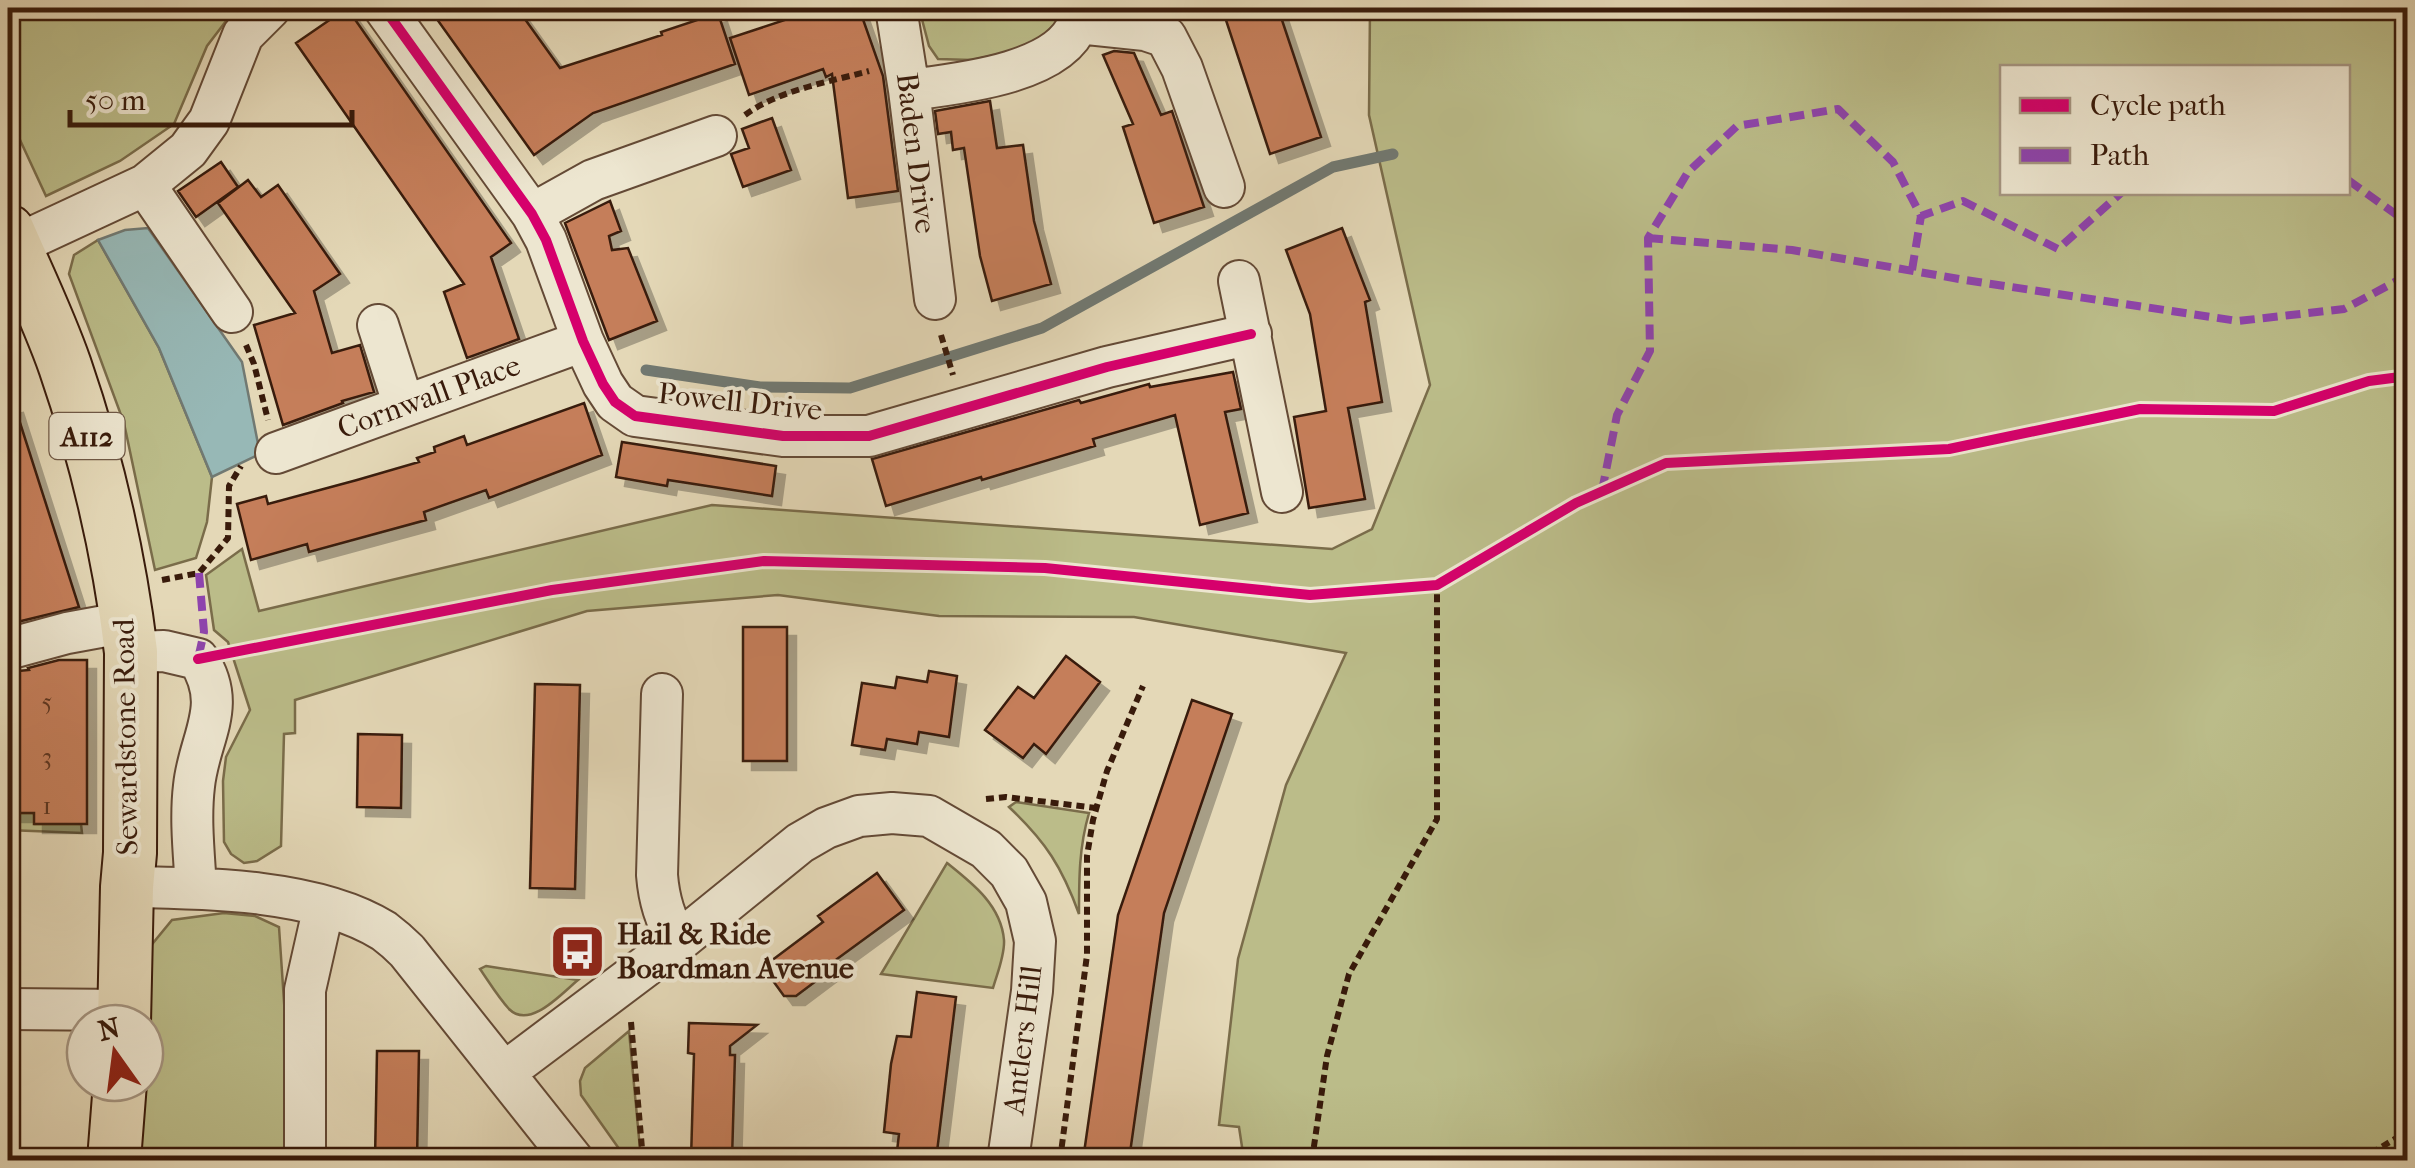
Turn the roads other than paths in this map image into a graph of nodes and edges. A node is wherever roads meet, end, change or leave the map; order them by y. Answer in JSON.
{"nodes":[{"id":1,"x":270,"y":8,"type":"edge"},
{"id":2,"x":384,"y":8,"type":"edge"},
{"id":3,"x":896,"y":8,"type":"edge"},
{"id":4,"x":1079,"y":15,"type":"edge"},
{"id":5,"x":907,"y":76,"type":"junction"},
{"id":6,"x":716,"y":136,"type":"dead end"},
{"id":7,"x":145,"y":185,"type":"junction"},
{"id":8,"x":1224,"y":186,"type":"dead end"},
{"id":9,"x":532,"y":214,"type":"junction"},
{"id":10,"x":11,"y":238,"type":"edge"},
{"id":11,"x":1239,"y":281,"type":"dead end"},
{"id":12,"x":232,"y":312,"type":"road end"},
{"id":13,"x":938,"y":318,"type":"road end"},
{"id":14,"x":378,"y":325,"type":"dead end"},
{"id":15,"x":1251,"y":334,"type":"junction"},
{"id":16,"x":583,"y":341,"type":"junction"},
{"id":17,"x":404,"y":406,"type":"junction"},
{"id":18,"x":276,"y":453,"type":"road end"},
{"id":19,"x":1282,"y":492,"type":"dead end"},
{"id":20,"x":126,"y":620,"type":"junction"},
{"id":21,"x":8,"y":650,"type":"edge"},
{"id":22,"x":662,"y":694,"type":"dead end"},
{"id":23,"x":127,"y":887,"type":"junction"},
{"id":24,"x":196,"y":888,"type":"junction"},
{"id":25,"x":324,"y":906,"type":"junction"},
{"id":26,"x":678,"y":942,"type":"junction"},
{"id":27,"x":125,"y":1003,"type":"edge"},
{"id":28,"x":8,"y":1009,"type":"edge"},
{"id":29,"x":65,"y":1012,"type":"edge"},
{"id":30,"x":505,"y":1072,"type":"junction"},
{"id":31,"x":118,"y":1103,"type":"edge"},
{"id":32,"x":114,"y":1160,"type":"edge"},
{"id":33,"x":304,"y":1160,"type":"edge"},
{"id":34,"x":574,"y":1160,"type":"edge"},
{"id":35,"x":1008,"y":1160,"type":"edge"}],
"edges":[{"from":1,"to":7,"type":"street"},
{"from":2,"to":9,"type":"street","name":"Powell Drive"},
{"from":3,"to":5,"type":"street","name":"Baden Drive"},
{"from":4,"to":5,"type":"street"},
{"from":4,"to":8,"type":"street"},
{"from":5,"to":13,"type":"street","name":"Baden Drive"},
{"from":6,"to":9,"type":"street"},
{"from":7,"to":10,"type":"street"},
{"from":7,"to":12,"type":"street"},
{"from":9,"to":16,"type":"street","name":"Powell Drive"},
{"from":10,"to":20,"type":"main road","name":"Sewardstone Road","number":"A112"},
{"from":11,"to":15,"type":"street"},
{"from":14,"to":17,"type":"street"},
{"from":15,"to":16,"type":"street","name":"Powell Drive"},
{"from":15,"to":19,"type":"street"},
{"from":16,"to":17,"type":"street","name":"Cornwall Place"},
{"from":17,"to":18,"type":"street","name":"Cornwall Place"},
{"from":20,"to":21,"type":"street"},
{"from":20,"to":23,"type":"main road","name":"Sewardstone Road","number":"A112"},
{"from":20,"to":24,"type":"street"},
{"from":22,"to":26,"type":"street"},
{"from":23,"to":24,"type":"street"},
{"from":23,"to":27,"type":"main road","name":"Sewardstone Road","number":"A112"},
{"from":24,"to":25,"type":"street"},
{"from":25,"to":30,"type":"street"},
{"from":25,"to":33,"type":"street"},
{"from":26,"to":30,"type":"street","name":"Antlers Hill"},
{"from":26,"to":35,"type":"street","name":"Antlers Hill"},
{"from":28,"to":29,"type":"street"},
{"from":30,"to":34,"type":"street"},
{"from":31,"to":32,"type":"main road"}]}
